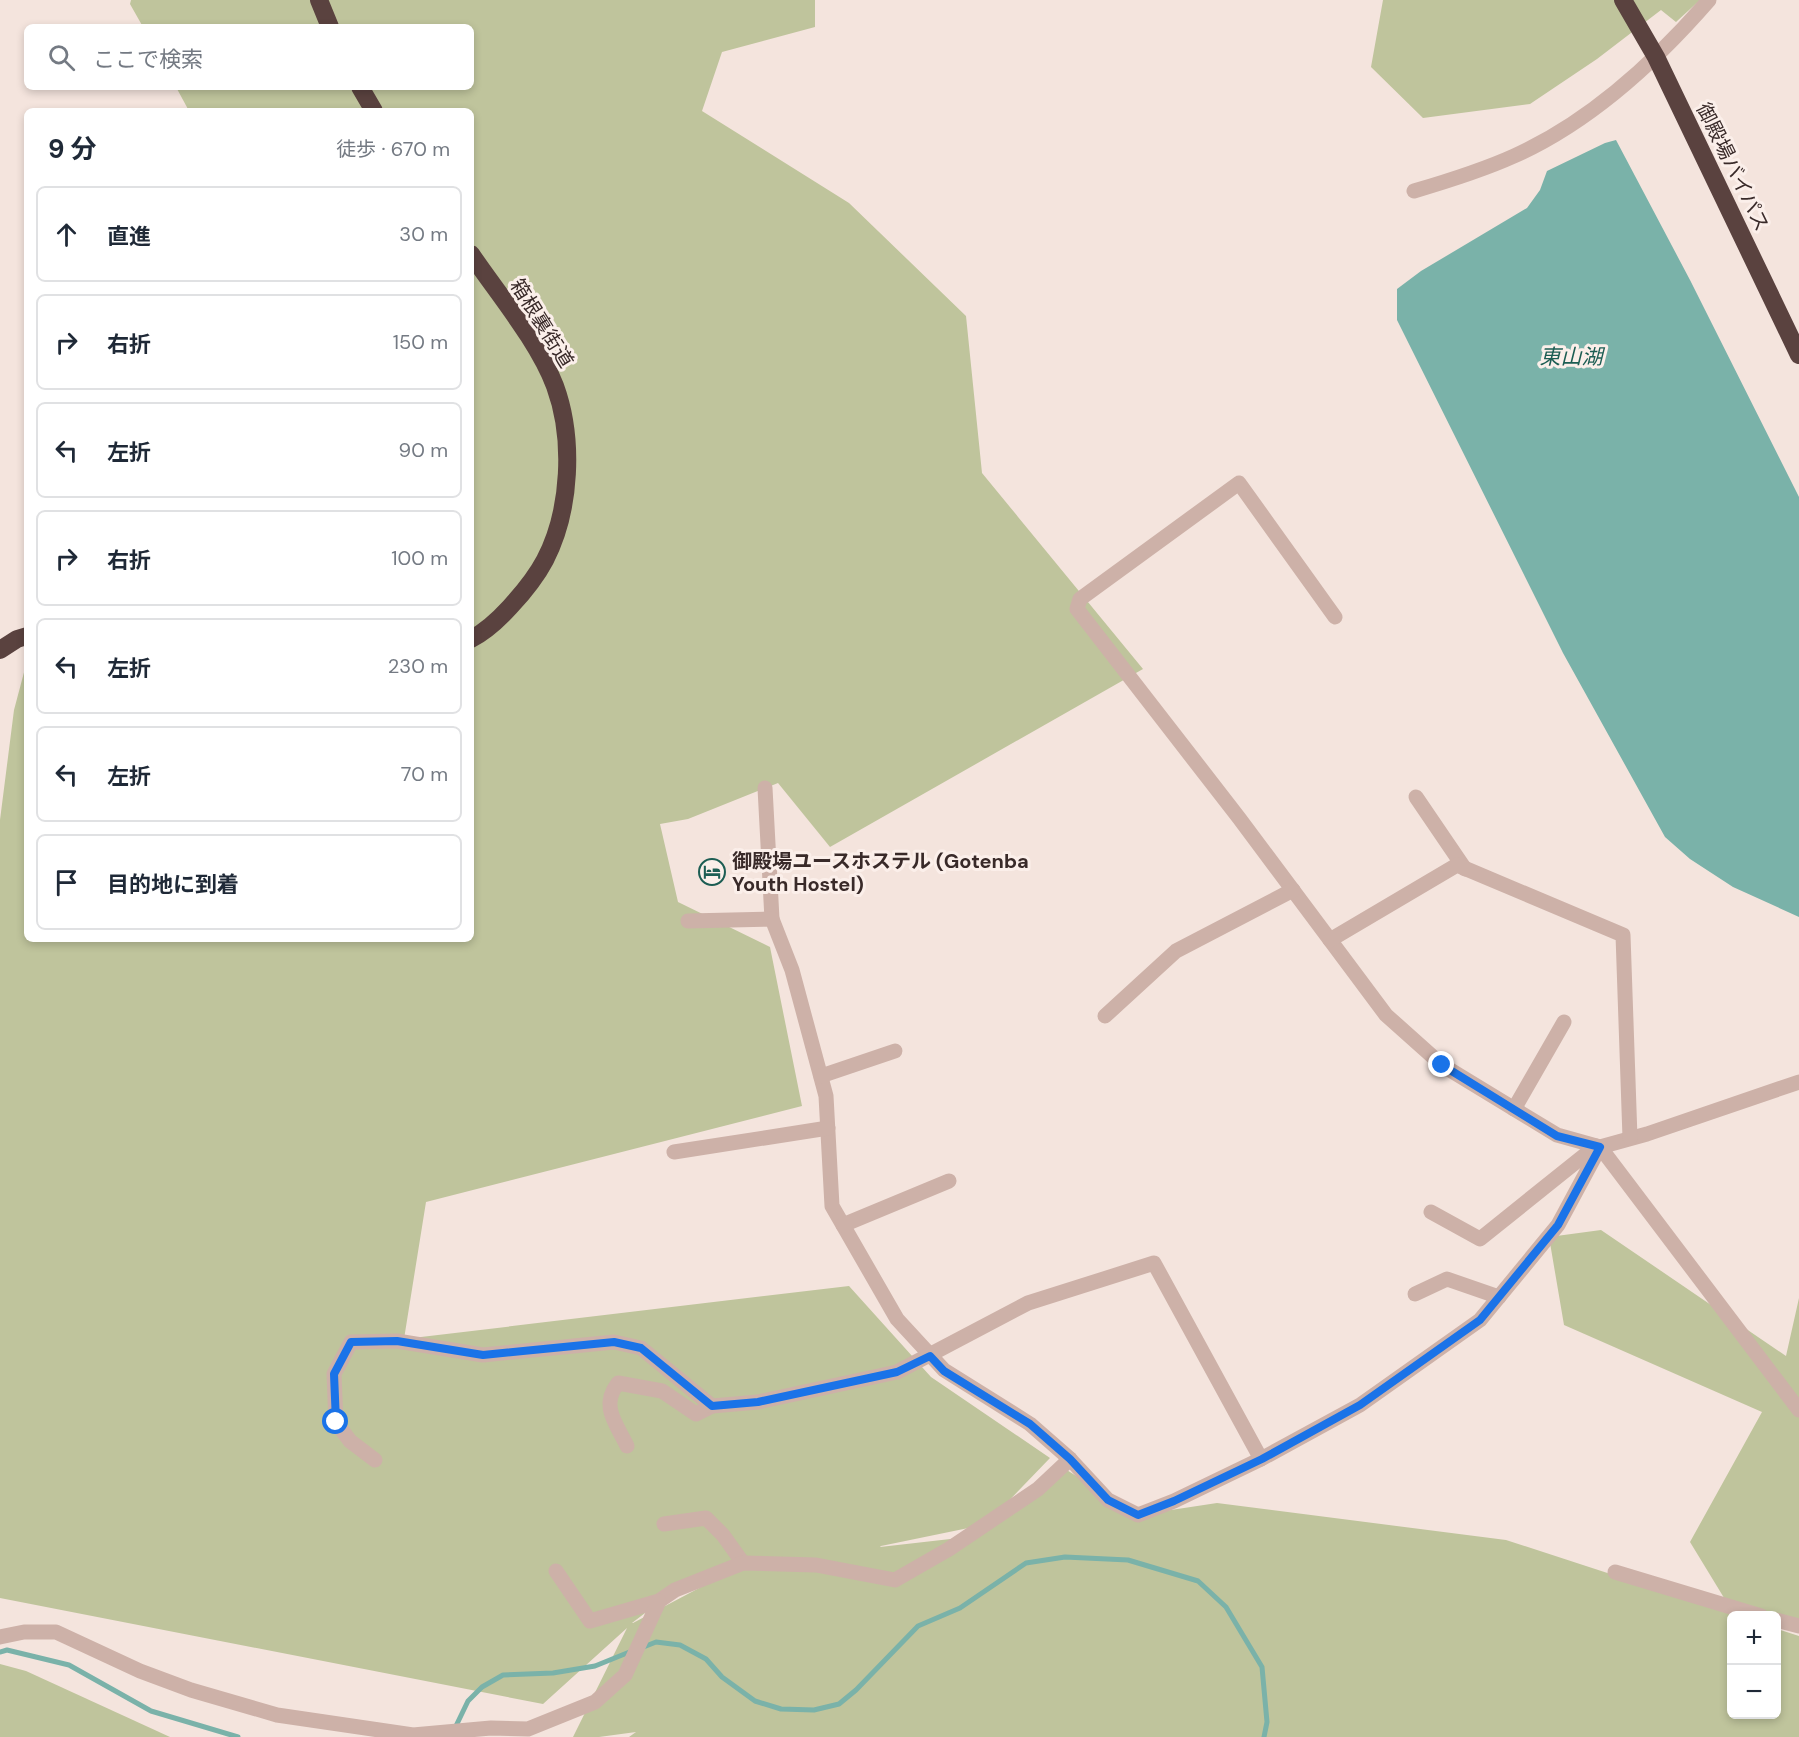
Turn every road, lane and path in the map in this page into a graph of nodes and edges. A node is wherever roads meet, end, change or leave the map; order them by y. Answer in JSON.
{"nodes":[{"id":1,"x":319,"y":0,"type":"edge"},
{"id":2,"x":1623,"y":0,"type":"edge"},
{"id":3,"x":1709,"y":0,"type":"edge"},
{"id":4,"x":329,"y":24,"type":"edge"},
{"id":5,"x":1656,"y":57,"type":"junction"},
{"id":6,"x":362,"y":90,"type":"edge"},
{"id":7,"x":372,"y":108,"type":"edge"},
{"id":8,"x":1414,"y":190,"type":"dead end"},
{"id":9,"x":474,"y":258,"type":"edge"},
{"id":10,"x":1799,"y":355,"type":"edge"},
{"id":11,"x":1335,"y":617,"type":"dead end"},
{"id":12,"x":24,"y":637,"type":"edge"},
{"id":13,"x":474,"y":637,"type":"edge"},
{"id":14,"x":0,"y":650,"type":"edge"},
{"id":15,"x":765,"y":788,"type":"dead end"},
{"id":16,"x":1416,"y":797,"type":"dead end"},
{"id":17,"x":1465,"y":869,"type":"junction"},
{"id":18,"x":1293,"y":890,"type":"junction"},
{"id":19,"x":772,"y":919,"type":"junction"},
{"id":20,"x":688,"y":921,"type":"dead end"},
{"id":21,"x":1330,"y":940,"type":"junction"},
{"id":22,"x":1105,"y":1016,"type":"dead end"},
{"id":23,"x":1564,"y":1022,"type":"dead end"},
{"id":24,"x":895,"y":1051,"type":"dead end"},
{"id":25,"x":821,"y":1076,"type":"junction"},
{"id":26,"x":1799,"y":1082,"type":"edge"},
{"id":27,"x":1514,"y":1109,"type":"junction"},
{"id":28,"x":828,"y":1128,"type":"junction"},
{"id":29,"x":1630,"y":1138,"type":"junction"},
{"id":30,"x":1598,"y":1147,"type":"junction"},
{"id":31,"x":674,"y":1152,"type":"dead end"},
{"id":32,"x":949,"y":1181,"type":"dead end"},
{"id":33,"x":1431,"y":1212,"type":"dead end"},
{"id":34,"x":843,"y":1225,"type":"junction"},
{"id":35,"x":1415,"y":1294,"type":"dead end"},
{"id":36,"x":1499,"y":1298,"type":"junction"},
{"id":37,"x":930,"y":1356,"type":"junction"},
{"id":38,"x":712,"y":1406,"type":"junction"},
{"id":39,"x":1799,"y":1410,"type":"edge"},
{"id":40,"x":627,"y":1446,"type":"dead end"},
{"id":41,"x":1070,"y":1459,"type":"junction"},
{"id":42,"x":1262,"y":1459,"type":"junction"},
{"id":43,"x":375,"y":1461,"type":"dead end"},
{"id":44,"x":664,"y":1524,"type":"dead end"},
{"id":45,"x":743,"y":1563,"type":"junction"},
{"id":46,"x":556,"y":1571,"type":"dead end"},
{"id":47,"x":1615,"y":1572,"type":"dead end"},
{"id":48,"x":659,"y":1601,"type":"junction"},
{"id":49,"x":1744,"y":1611,"type":"edge"},
{"id":50,"x":1781,"y":1621,"type":"edge"},
{"id":51,"x":1799,"y":1626,"type":"edge"},
{"id":52,"x":0,"y":1637,"type":"edge"}],
"edges":[{"from":1,"to":4,"type":"highway"},
{"from":2,"to":5,"type":"highway","name":"御殿場バイパス"},
{"from":3,"to":5,"type":"street"},
{"from":5,"to":8,"type":"street"},
{"from":5,"to":10,"type":"highway","name":"御殿場バイパス"},
{"from":6,"to":7,"type":"highway"},
{"from":9,"to":13,"type":"highway","name":"箱根裏街道"},
{"from":11,"to":18,"type":"street"},
{"from":12,"to":14,"type":"highway"},
{"from":15,"to":19,"type":"street"},
{"from":16,"to":17,"type":"street"},
{"from":17,"to":21,"type":"street"},
{"from":17,"to":29,"type":"street"},
{"from":18,"to":21,"type":"street"},
{"from":18,"to":22,"type":"street"},
{"from":19,"to":20,"type":"street"},
{"from":19,"to":25,"type":"street"},
{"from":21,"to":27,"type":"street"},
{"from":23,"to":27,"type":"street"},
{"from":24,"to":25,"type":"street"},
{"from":25,"to":28,"type":"street"},
{"from":26,"to":29,"type":"street"},
{"from":27,"to":30,"type":"street"},
{"from":28,"to":31,"type":"street"},
{"from":28,"to":34,"type":"street"},
{"from":29,"to":30,"type":"street"},
{"from":30,"to":33,"type":"street"},
{"from":30,"to":36,"type":"street"},
{"from":30,"to":39,"type":"street"},
{"from":32,"to":34,"type":"street"},
{"from":34,"to":37,"type":"street"},
{"from":35,"to":36,"type":"street"},
{"from":36,"to":42,"type":"street"},
{"from":37,"to":38,"type":"street"},
{"from":37,"to":41,"type":"street"},
{"from":37,"to":42,"type":"street"},
{"from":38,"to":40,"type":"street"},
{"from":38,"to":43,"type":"street"},
{"from":41,"to":42,"type":"street"},
{"from":41,"to":45,"type":"street"},
{"from":44,"to":45,"type":"street"},
{"from":45,"to":48,"type":"street"},
{"from":46,"to":48,"type":"street"},
{"from":47,"to":49,"type":"street"},
{"from":48,"to":52,"type":"street"},
{"from":50,"to":51,"type":"street"}]}
